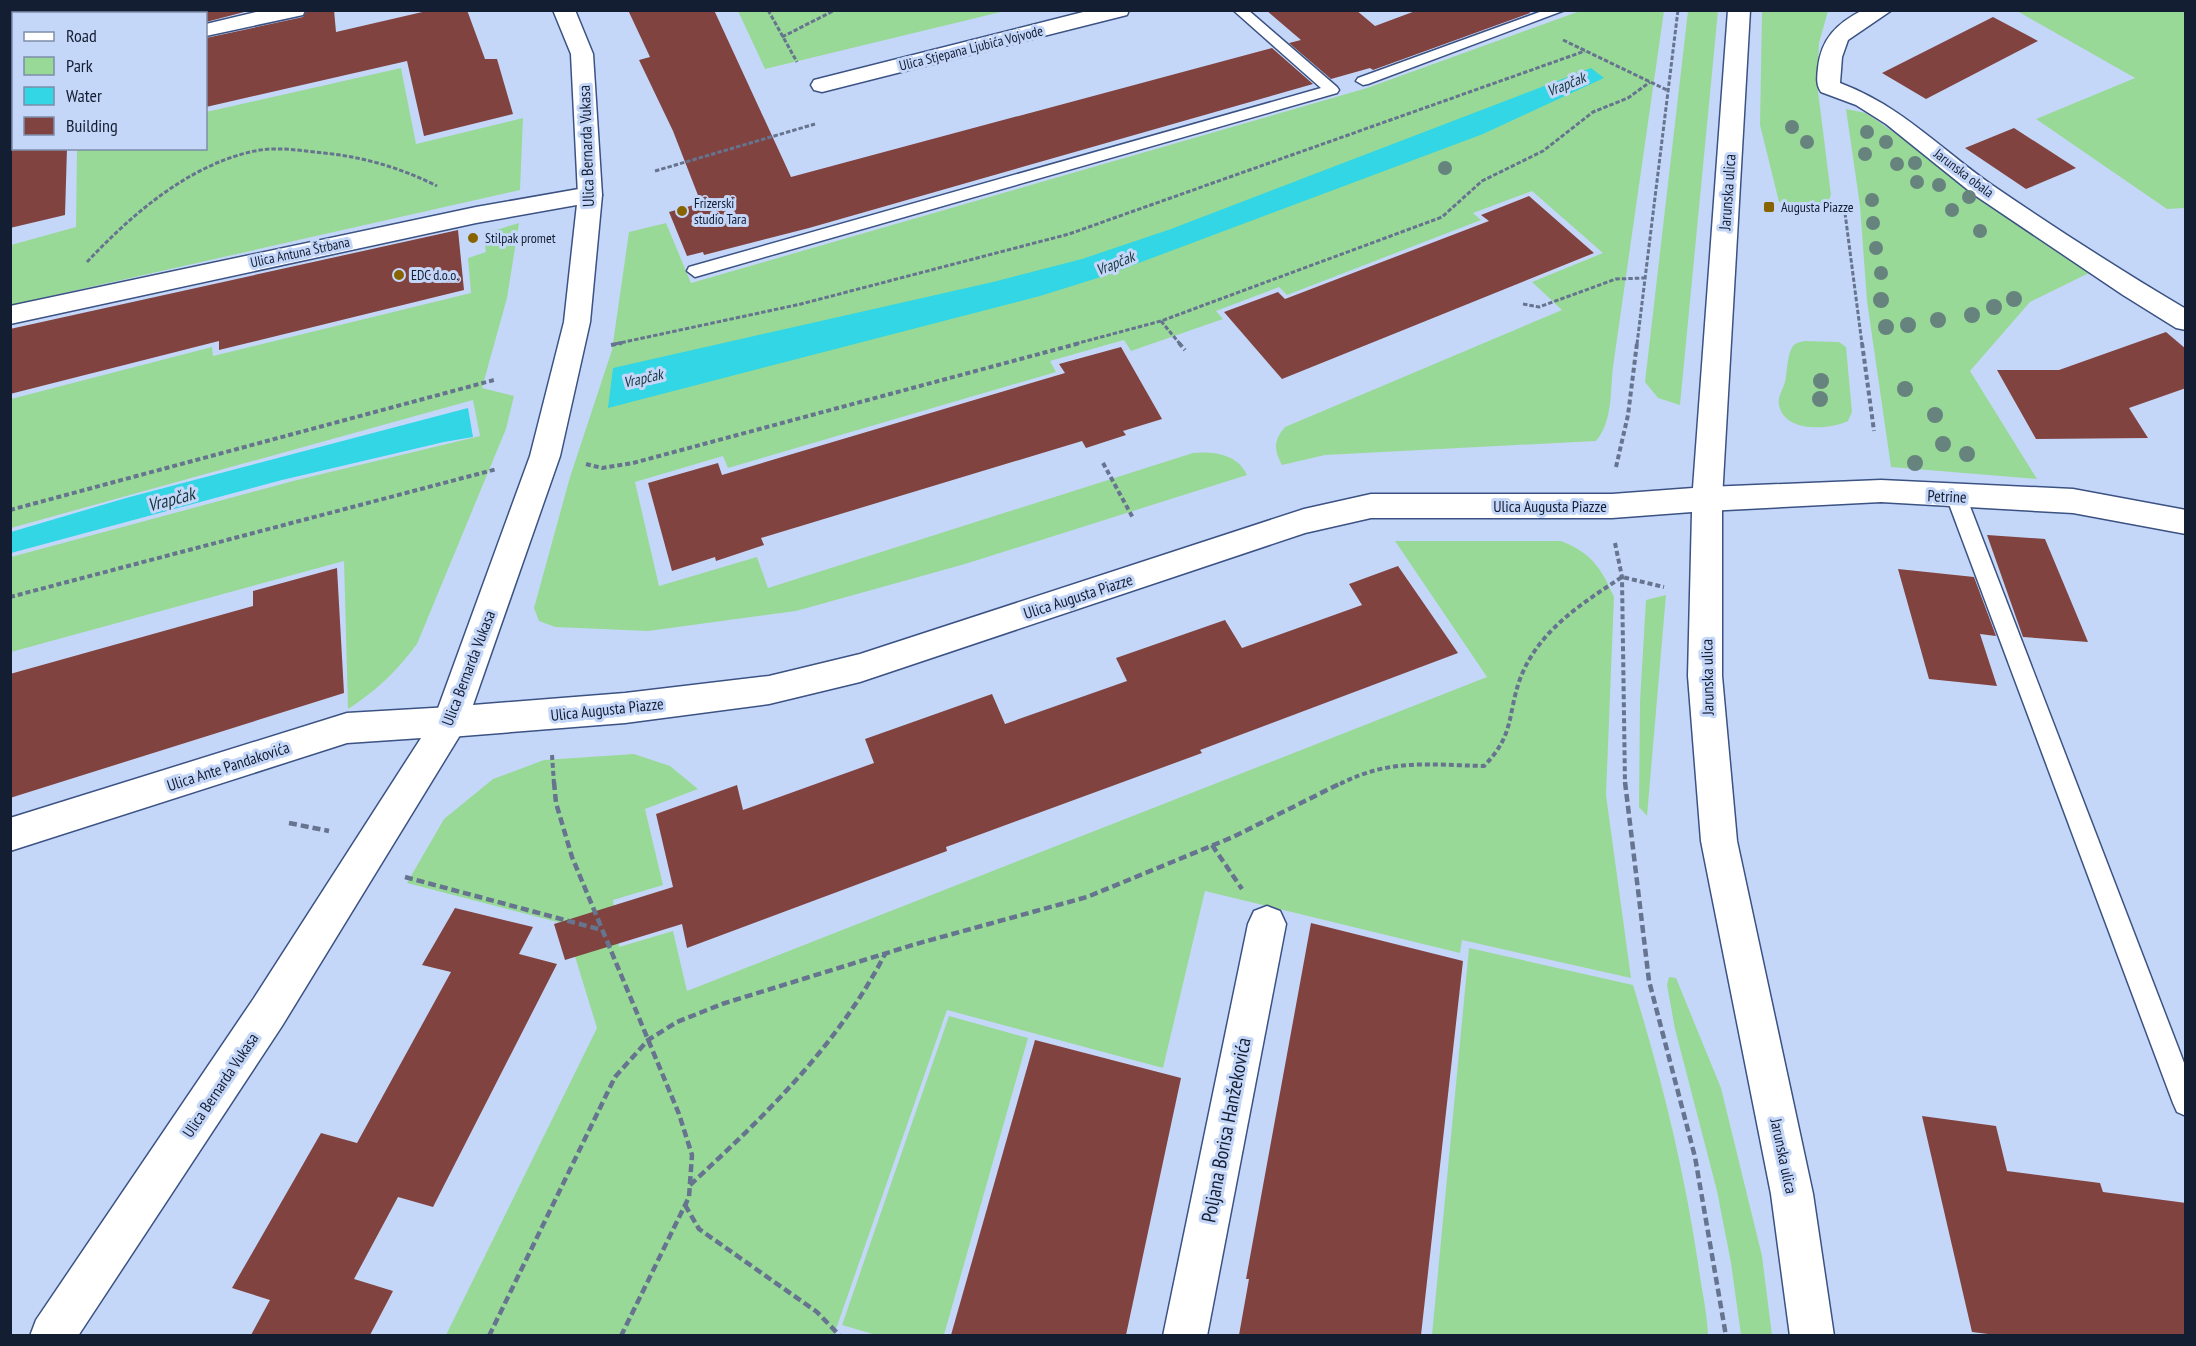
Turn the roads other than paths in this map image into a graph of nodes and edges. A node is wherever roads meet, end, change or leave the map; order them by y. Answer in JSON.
{"nodes":[{"id":1,"x":295,"y":10,"type":"edge"},
{"id":2,"x":564,"y":10,"type":"edge"},
{"id":3,"x":1119,"y":10,"type":"edge"},
{"id":4,"x":1239,"y":10,"type":"edge"},
{"id":5,"x":1559,"y":10,"type":"edge"},
{"id":6,"x":1738,"y":10,"type":"edge"},
{"id":7,"x":1882,"y":10,"type":"edge"},
{"id":8,"x":207,"y":30,"type":"edge"},
{"id":9,"x":1363,"y":81,"type":"dead end"},
{"id":10,"x":822,"y":85,"type":"dead end"},
{"id":11,"x":590,"y":195,"type":"junction"},
{"id":12,"x":695,"y":271,"type":"dead end"},
{"id":13,"x":10,"y":315,"type":"edge"},
{"id":14,"x":2186,"y":321,"type":"edge"},
{"id":15,"x":1956,"y":496,"type":"junction"},
{"id":16,"x":1707,"y":500,"type":"junction"},
{"id":17,"x":2186,"y":522,"type":"edge"},
{"id":18,"x":450,"y":722,"type":"junction"},
{"id":19,"x":10,"y":834,"type":"edge"},
{"id":20,"x":1256,"y":909,"type":"road end"},
{"id":21,"x":2186,"y":1103,"type":"edge"},
{"id":22,"x":52,"y":1335,"type":"edge"},
{"id":23,"x":1185,"y":1335,"type":"edge"},
{"id":24,"x":1812,"y":1335,"type":"edge"}],
"edges":[{"from":1,"to":8,"type":"street"},
{"from":2,"to":11,"type":"street","name":"Ulica Bernarda Vukasa"},
{"from":3,"to":10,"type":"street","name":"Ulica Stjepana Ljubića Vojvode"},
{"from":4,"to":12,"type":"lane"},
{"from":5,"to":9,"type":"lane"},
{"from":6,"to":16,"type":"street","name":"Jarunska ulica"},
{"from":7,"to":14,"type":"street","name":"Jarunska obala"},
{"from":11,"to":13,"type":"street","name":"Ulica Antuna Štrbana"},
{"from":11,"to":18,"type":"street","name":"Ulica Bernarda Vukasa"},
{"from":15,"to":16,"type":"street","name":"Petrine"},
{"from":15,"to":17,"type":"street","name":"Petrine"},
{"from":15,"to":21,"type":"lane"},
{"from":16,"to":18,"type":"street","name":"Ulica Augusta Piazze"},
{"from":16,"to":24,"type":"street","name":"Jarunska ulica"},
{"from":18,"to":19,"type":"street","name":"Ulica Ante Pandakovića"},
{"from":18,"to":22,"type":"street","name":"Ulica Bernarda Vukasa"},
{"from":20,"to":23,"type":"street","name":"Poljana Borisa Hanžekovića"}]}
